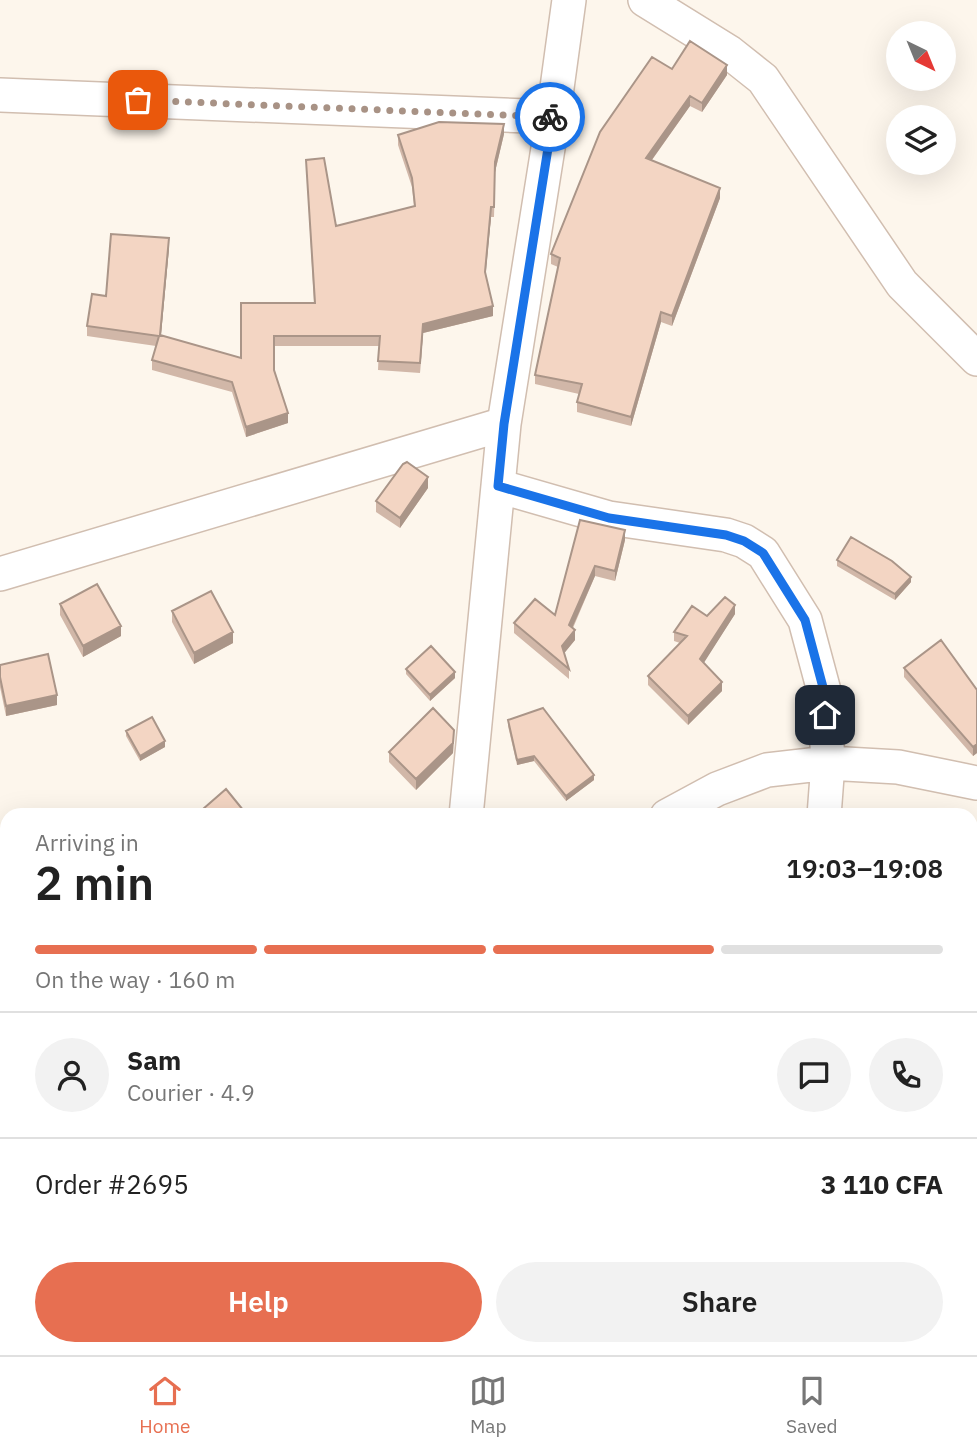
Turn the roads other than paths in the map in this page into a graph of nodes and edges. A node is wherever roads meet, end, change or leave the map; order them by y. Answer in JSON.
{"nodes":[{"id":1,"x":569,"y":0,"type":"edge"},
{"id":2,"x":645,"y":0,"type":"edge"},
{"id":3,"x":0,"y":95,"type":"edge"},
{"id":4,"x":553,"y":117,"type":"junction"},
{"id":5,"x":977,"y":359,"type":"edge"},
{"id":6,"x":504,"y":424,"type":"junction"},
{"id":7,"x":498,"y":486,"type":"junction"},
{"id":8,"x":0,"y":575,"type":"edge"},
{"id":9,"x":828,"y":763,"type":"junction"},
{"id":10,"x":977,"y":783,"type":"edge"},
{"id":11,"x":467,"y":808,"type":"edge"},
{"id":12,"x":682,"y":808,"type":"edge"},
{"id":13,"x":825,"y":808,"type":"edge"}],
"edges":[{"from":1,"to":4,"type":"street"},
{"from":2,"to":5,"type":"street"},
{"from":3,"to":4,"type":"street"},
{"from":4,"to":6,"type":"street"},
{"from":6,"to":7,"type":"street"},
{"from":6,"to":8,"type":"street"},
{"from":7,"to":9,"type":"street"},
{"from":7,"to":11,"type":"street"},
{"from":9,"to":10,"type":"street"},
{"from":9,"to":12,"type":"street"},
{"from":9,"to":13,"type":"street"}]}
